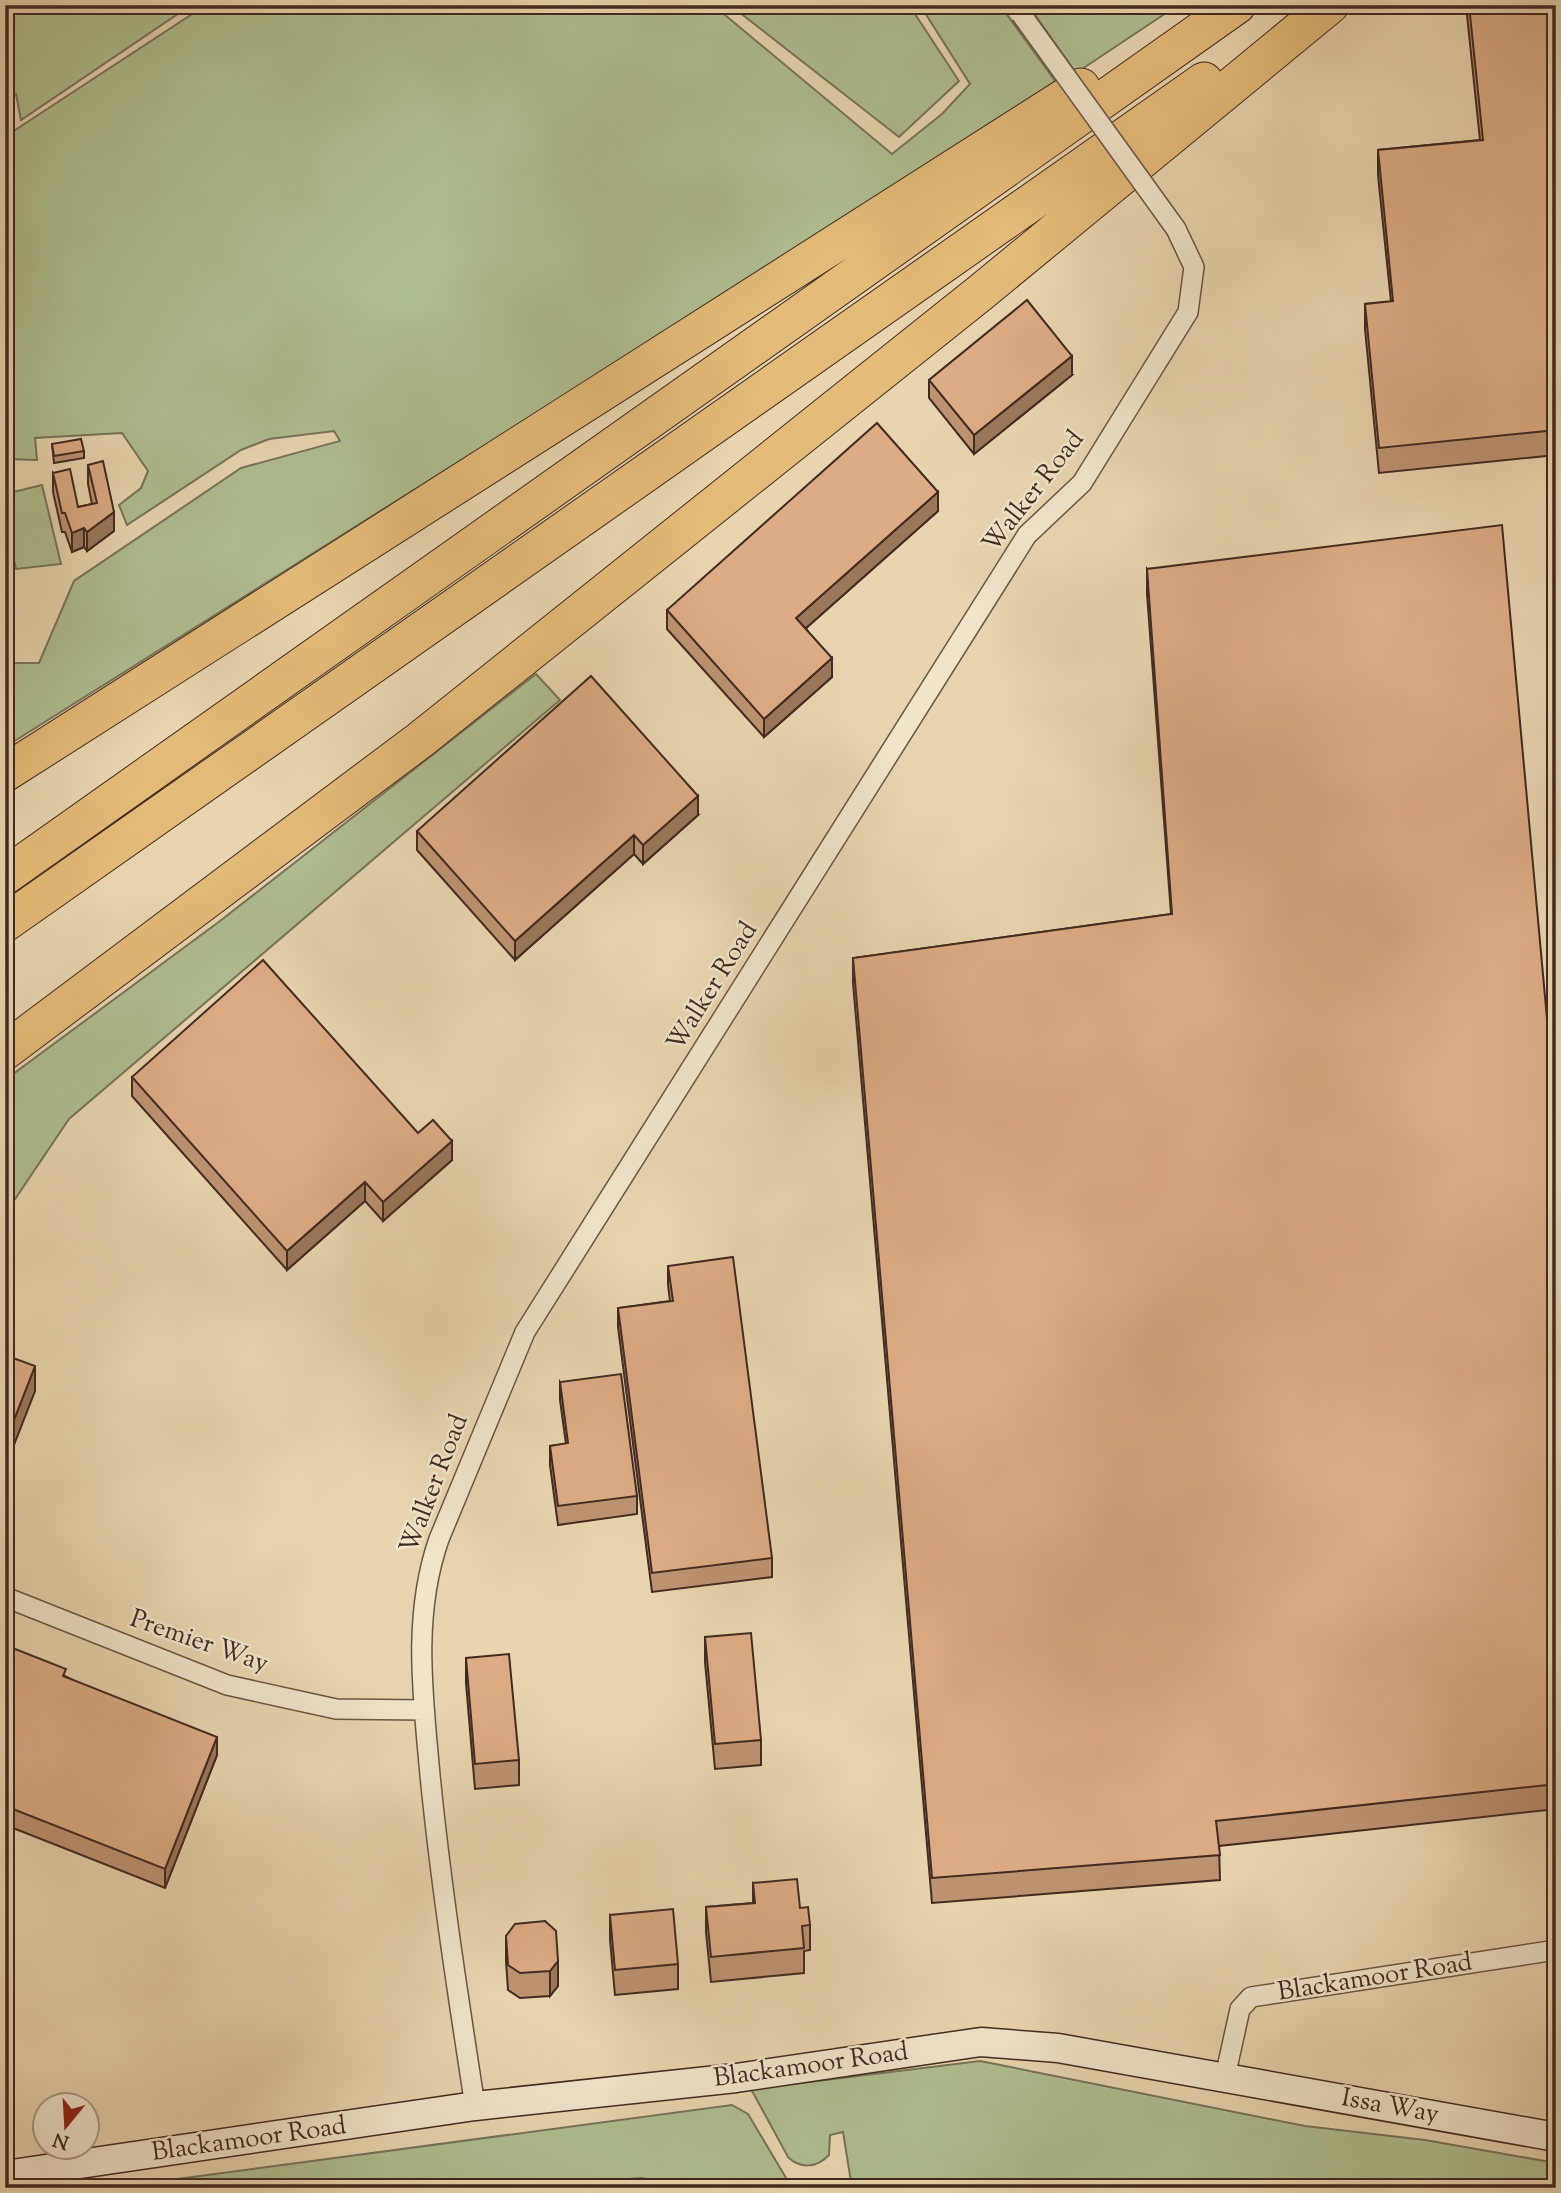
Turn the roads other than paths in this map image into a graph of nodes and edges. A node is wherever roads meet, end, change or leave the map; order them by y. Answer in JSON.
{"nodes":[{"id":1,"x":1206,"y":5,"type":"edge"},
{"id":2,"x":1237,"y":5,"type":"edge"},
{"id":3,"x":1314,"y":5,"type":"edge"},
{"id":4,"x":1330,"y":5,"type":"edge"},
{"id":5,"x":1019,"y":9,"type":"edge"},
{"id":6,"x":5,"y":774,"type":"edge"},
{"id":7,"x":5,"y":876,"type":"edge"},
{"id":8,"x":5,"y":923,"type":"edge"},
{"id":9,"x":5,"y":1051,"type":"edge"},
{"id":10,"x":5,"y":1597,"type":"edge"},
{"id":11,"x":424,"y":1710,"type":"junction"},
{"id":12,"x":1556,"y":1950,"type":"edge"},
{"id":13,"x":1225,"y":2077,"type":"junction"},
{"id":14,"x":475,"y":2106,"type":"junction"},
{"id":15,"x":1556,"y":2137,"type":"edge"},
{"id":16,"x":5,"y":2175,"type":"edge"}],
"edges":[{"from":1,"to":6,"type":"highway"},
{"from":2,"to":7,"type":"highway"},
{"from":3,"to":8,"type":"highway"},
{"from":4,"to":9,"type":"highway"},
{"from":5,"to":11,"type":"street","name":"Walker Road","bridge":true},
{"from":10,"to":11,"type":"street","name":"Premier Way"},
{"from":11,"to":14,"type":"street","name":"Walker Road"},
{"from":12,"to":13,"type":"street","name":"Blackamoor Road"},
{"from":13,"to":14,"type":"main road","name":"Blackamoor Road"},
{"from":13,"to":15,"type":"main road","name":"Issa Way"},
{"from":14,"to":16,"type":"main road","name":"Blackamoor Road"}]}
